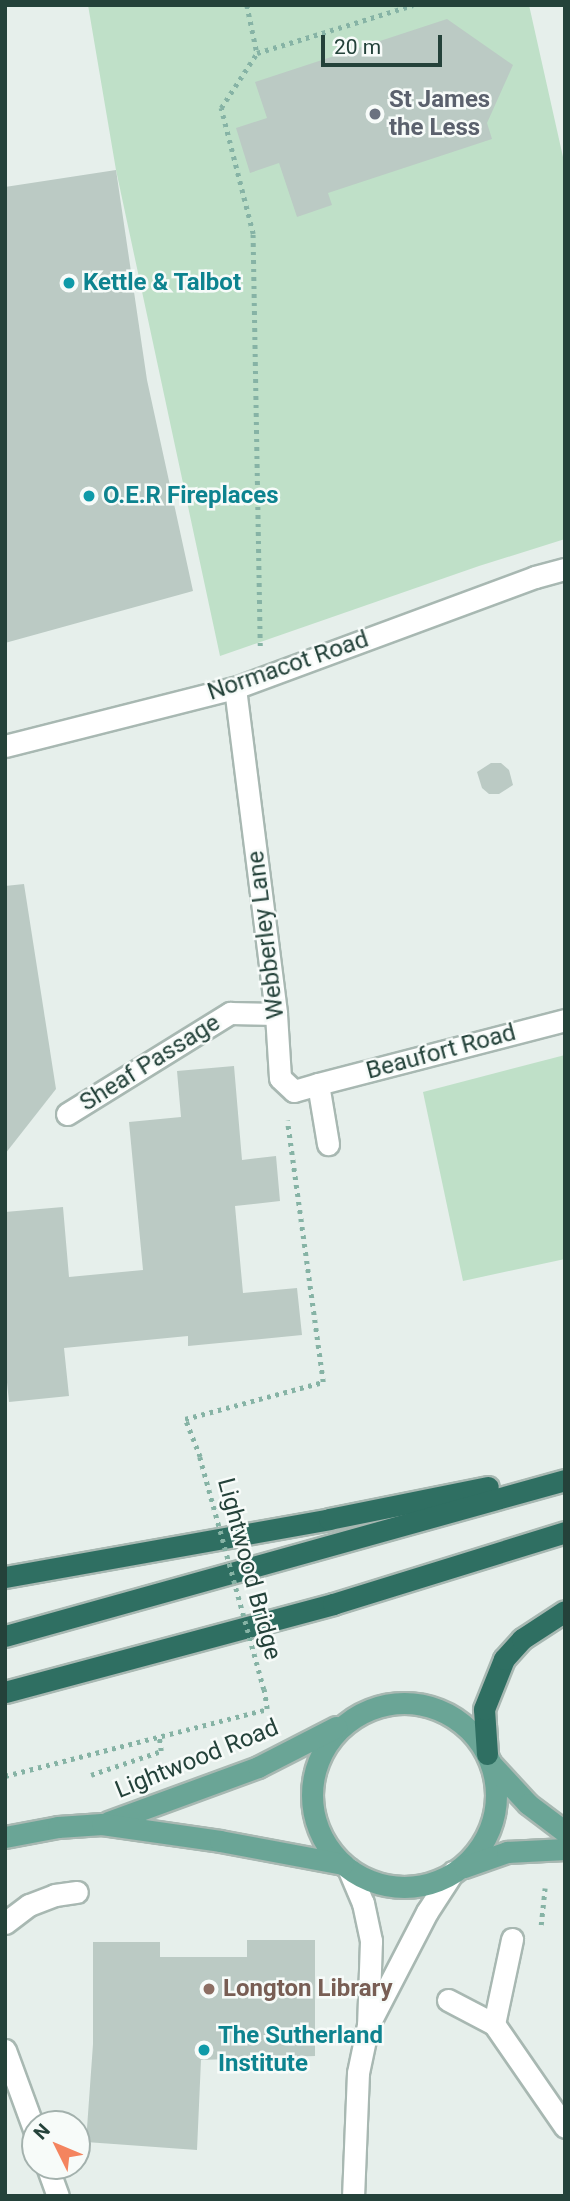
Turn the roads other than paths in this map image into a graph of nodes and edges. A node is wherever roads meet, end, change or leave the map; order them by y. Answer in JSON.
{"nodes":[{"id":1,"x":565,"y":569,"type":"edge"},
{"id":2,"x":235,"y":688,"type":"junction"},
{"id":3,"x":5,"y":746,"type":"edge"},
{"id":4,"x":276,"y":1014,"type":"junction"},
{"id":5,"x":565,"y":1020,"type":"edge"},
{"id":6,"x":318,"y":1084,"type":"junction"},
{"id":7,"x":66,"y":1114,"type":"dead end"},
{"id":8,"x":328,"y":1144,"type":"dead end"},
{"id":9,"x":565,"y":1471,"type":"edge"},
{"id":10,"x":565,"y":1480,"type":"edge"},
{"id":11,"x":565,"y":1532,"type":"edge"},
{"id":12,"x":5,"y":1577,"type":"edge"},
{"id":13,"x":565,"y":1611,"type":"edge"},
{"id":14,"x":5,"y":1636,"type":"edge"},
{"id":15,"x":5,"y":1692,"type":"edge"},
{"id":16,"x":348,"y":1721,"type":"junction"},
{"id":17,"x":489,"y":1759,"type":"junction"},
{"id":18,"x":102,"y":1824,"type":"junction"},
{"id":19,"x":565,"y":1832,"type":"edge"},
{"id":20,"x":5,"y":1837,"type":"edge"},
{"id":21,"x":565,"y":1850,"type":"edge"},
{"id":22,"x":345,"y":1866,"type":"junction"},
{"id":23,"x":456,"y":1870,"type":"junction"},
{"id":24,"x":77,"y":1892,"type":"dead end"},
{"id":25,"x":5,"y":1923,"type":"edge"},
{"id":26,"x":512,"y":1939,"type":"dead end"},
{"id":27,"x":448,"y":2000,"type":"dead end"},
{"id":28,"x":494,"y":2024,"type":"junction"},
{"id":29,"x":368,"y":2025,"type":"junction"},
{"id":30,"x":5,"y":2050,"type":"edge"},
{"id":31,"x":27,"y":2110,"type":"edge"},
{"id":32,"x":565,"y":2127,"type":"edge"},
{"id":33,"x":353,"y":2196,"type":"edge"}],
"edges":[{"from":1,"to":2,"type":"street","name":"Normacot Road"},
{"from":2,"to":3,"type":"street","name":"Normacot Road"},
{"from":2,"to":4,"type":"street","name":"Webberley Lane"},
{"from":4,"to":6,"type":"street","name":"Webberley Lane"},
{"from":4,"to":7,"type":"street","name":"Sheaf Passage"},
{"from":5,"to":6,"type":"street","name":"Beaufort Road"},
{"from":6,"to":8,"type":"street"},
{"from":9,"to":12,"type":"highway"},
{"from":10,"to":14,"type":"highway"},
{"from":11,"to":15,"type":"highway"},
{"from":13,"to":17,"type":"highway"},
{"from":16,"to":17,"type":"main road"},
{"from":16,"to":18,"type":"main road","name":"Lightwood Road"},
{"from":16,"to":22,"type":"main road"},
{"from":17,"to":19,"type":"main road"},
{"from":17,"to":23,"type":"main road"},
{"from":18,"to":20,"type":"main road","name":"Lightwood Road"},
{"from":18,"to":22,"type":"main road","name":"Lightwood Road"},
{"from":21,"to":23,"type":"main road"},
{"from":22,"to":23,"type":"main road"},
{"from":22,"to":29,"type":"street"},
{"from":23,"to":29,"type":"street"},
{"from":24,"to":25,"type":"street"},
{"from":26,"to":28,"type":"street"},
{"from":27,"to":28,"type":"street"},
{"from":28,"to":32,"type":"street"},
{"from":29,"to":33,"type":"street"},
{"from":30,"to":31,"type":"street"}]}
